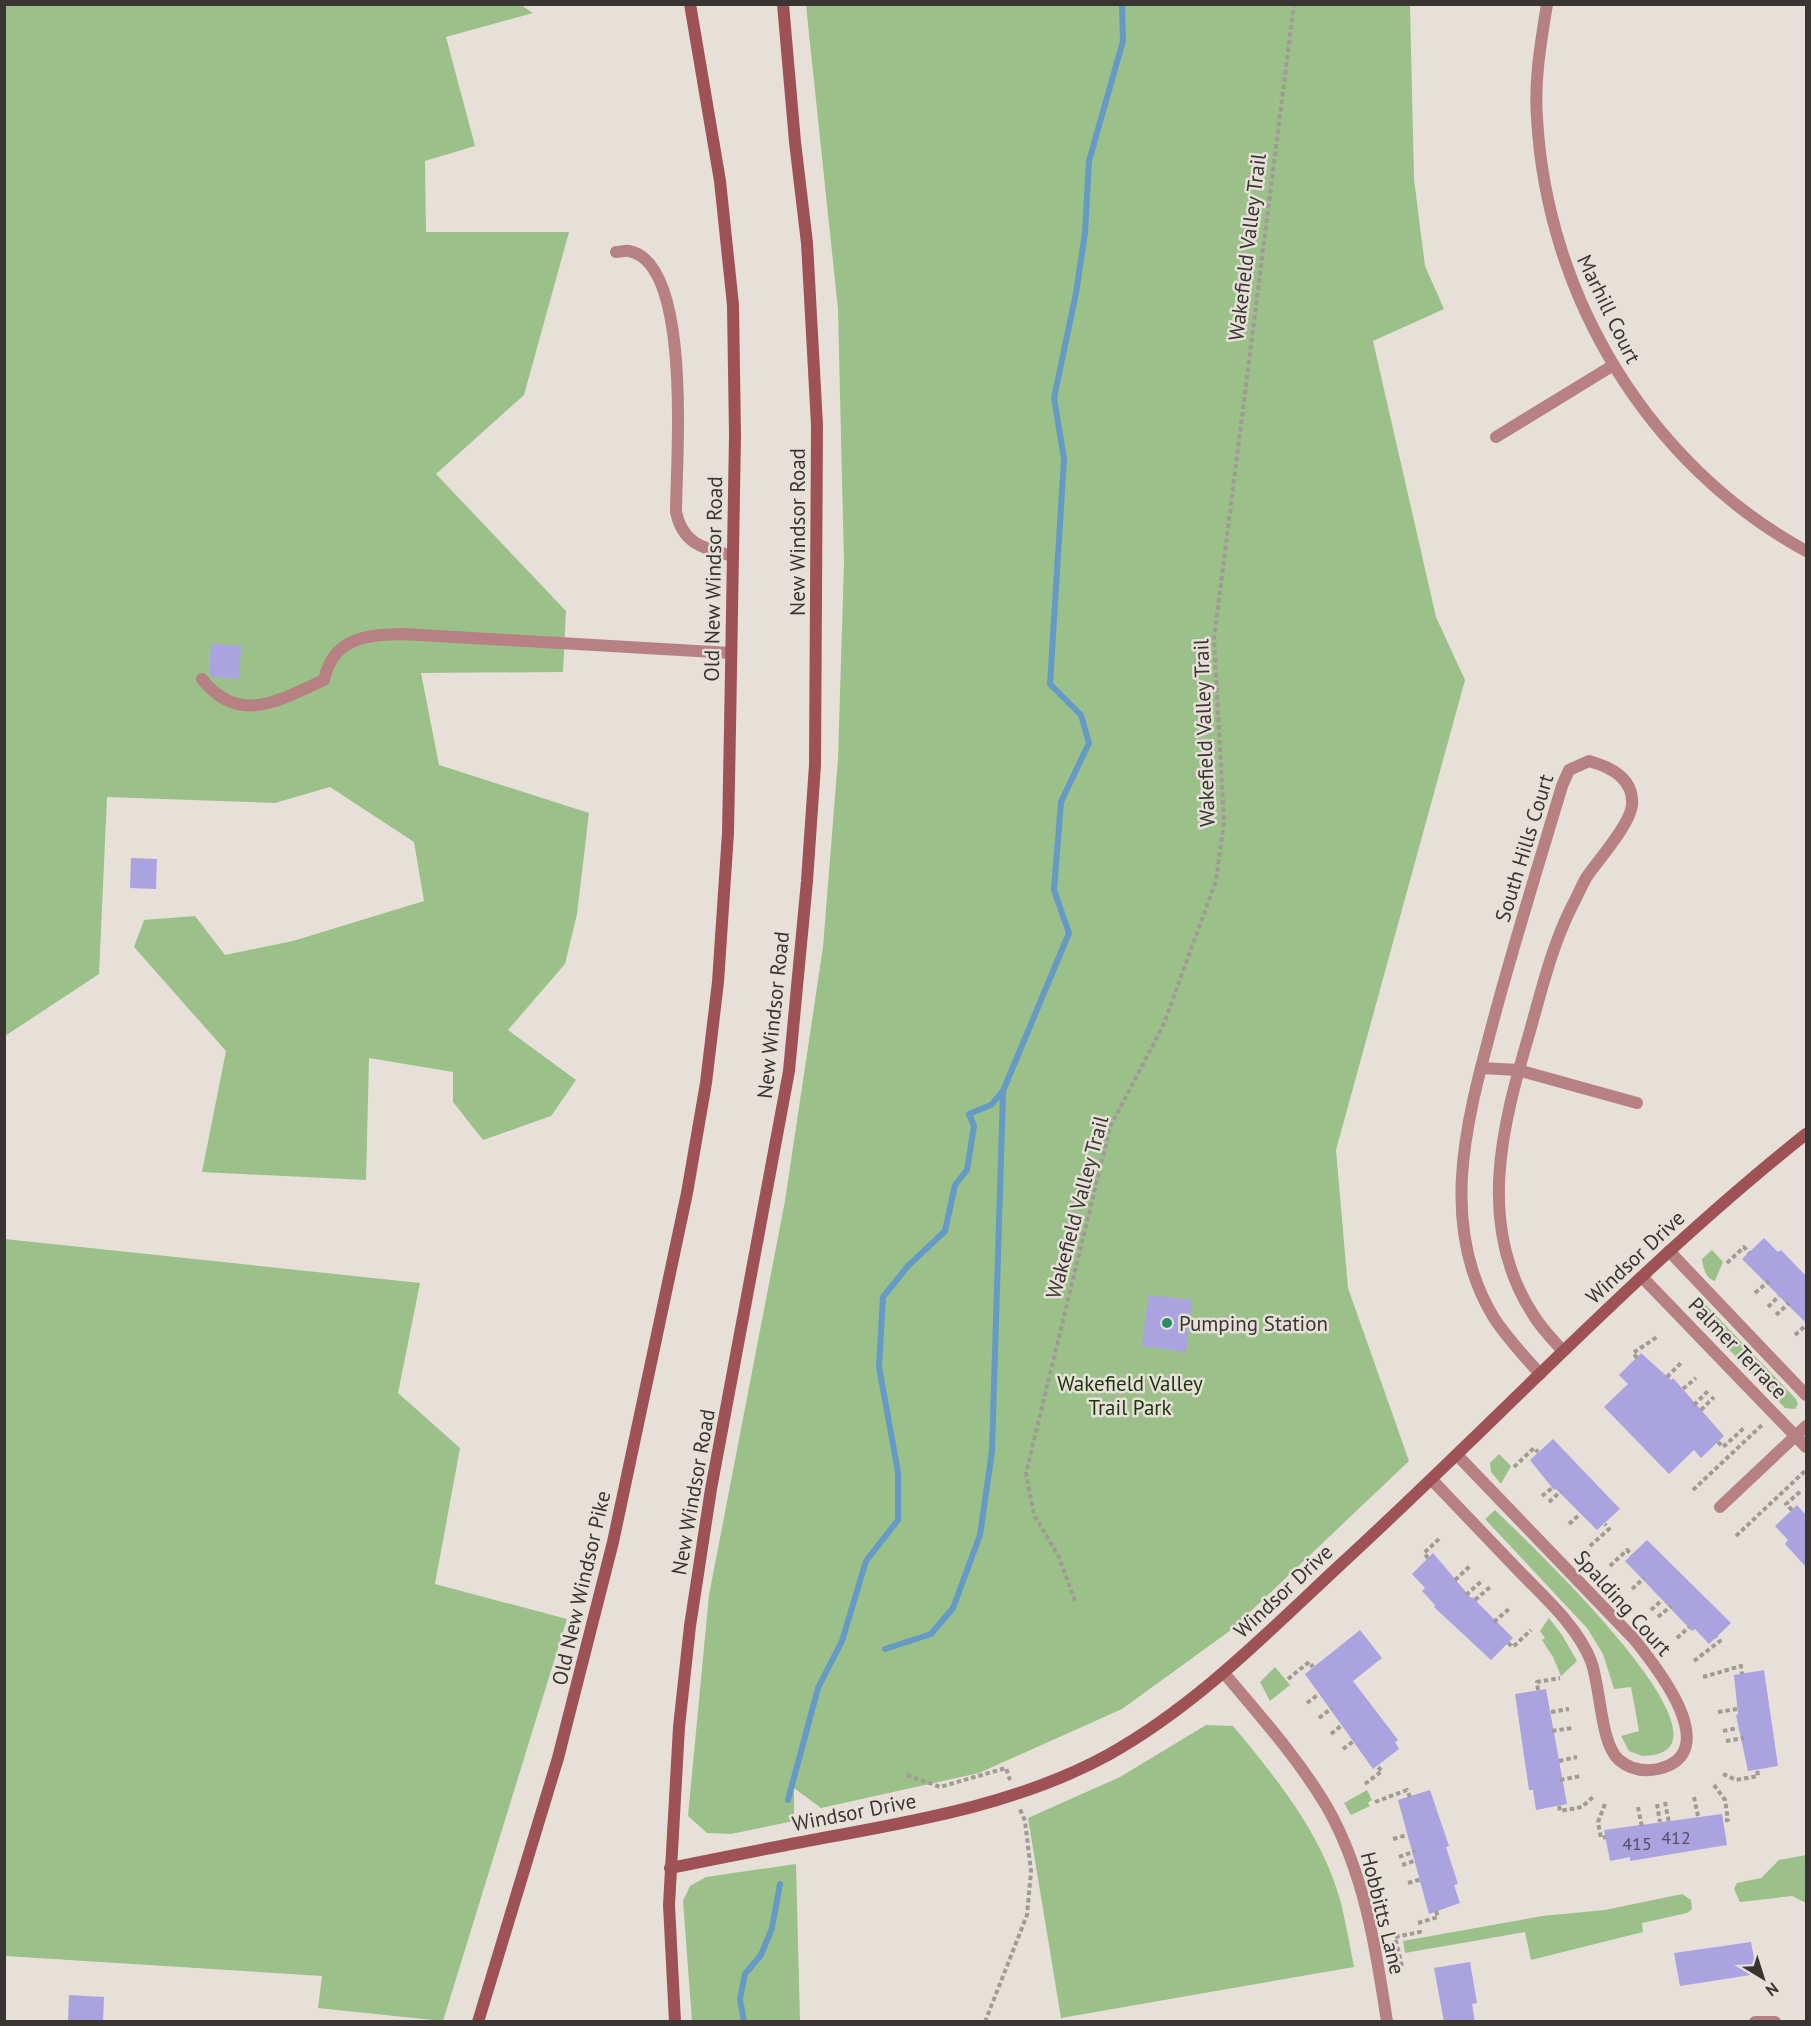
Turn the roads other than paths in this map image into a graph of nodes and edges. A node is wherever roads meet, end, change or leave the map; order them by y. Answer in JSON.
{"nodes":[{"id":1,"x":690,"y":4,"type":"edge"},
{"id":2,"x":783,"y":4,"type":"edge"},
{"id":3,"x":1547,"y":4,"type":"edge"},
{"id":4,"x":616,"y":252,"type":"dead end"},
{"id":5,"x":1612,"y":366,"type":"junction"},
{"id":6,"x":1496,"y":436,"type":"dead end"},
{"id":7,"x":1806,"y":551,"type":"edge"},
{"id":8,"x":733,"y":555,"type":"junction"},
{"id":9,"x":731,"y":653,"type":"junction"},
{"id":10,"x":202,"y":679,"type":"dead end"},
{"id":11,"x":1481,"y":1068,"type":"junction"},
{"id":12,"x":1518,"y":1070,"type":"junction"},
{"id":13,"x":1637,"y":1103,"type":"dead end"},
{"id":14,"x":1806,"y":1134,"type":"edge"},
{"id":15,"x":694,"y":1155,"type":"joint"},
{"id":16,"x":1669,"y":1251,"type":"junction"},
{"id":17,"x":1642,"y":1277,"type":"junction"},
{"id":18,"x":1563,"y":1351,"type":"junction"},
{"id":19,"x":1540,"y":1374,"type":"junction"},
{"id":20,"x":1806,"y":1395,"type":"edge"},
{"id":21,"x":1806,"y":1426,"type":"edge"},
{"id":22,"x":1796,"y":1436,"type":"junction"},
{"id":23,"x":1806,"y":1447,"type":"edge"},
{"id":24,"x":1458,"y":1456,"type":"junction"},
{"id":25,"x":1432,"y":1480,"type":"junction"},
{"id":26,"x":1720,"y":1507,"type":"dead end"},
{"id":27,"x":1224,"y":1673,"type":"junction"},
{"id":28,"x":670,"y":1868,"type":"junction"},
{"id":29,"x":478,"y":2022,"type":"edge"},
{"id":30,"x":675,"y":2022,"type":"edge"},
{"id":31,"x":1387,"y":2022,"type":"edge"},
{"id":32,"x":1755,"y":2022,"type":"edge"},
{"id":33,"x":1775,"y":2022,"type":"edge"}],
"edges":[{"from":1,"to":8,"type":"street","name":"Old New Windsor Road"},
{"from":2,"to":28,"type":"street","name":"New Windsor Road"},
{"from":3,"to":5,"type":"street","name":"Marhill Court"},
{"from":4,"to":8,"type":"street"},
{"from":5,"to":6,"type":"street"},
{"from":5,"to":7,"type":"street","name":"Marhill Court"},
{"from":8,"to":9,"type":"street","name":"Old New Windsor Road"},
{"from":9,"to":10,"type":"street"},
{"from":9,"to":15,"type":"street","name":"Old New Windsor Road"},
{"from":11,"to":12,"type":"street"},
{"from":11,"to":12,"type":"street","name":"South Hills Court"},
{"from":11,"to":19,"type":"street","name":"South Hills Court"},
{"from":12,"to":13,"type":"street"},
{"from":12,"to":18,"type":"street","name":"South Hills Court"},
{"from":14,"to":16,"type":"street","name":"Windsor Drive"},
{"from":15,"to":29,"type":"street","name":"Old New Windsor Pike"},
{"from":16,"to":17,"type":"street","name":"Windsor Drive"},
{"from":16,"to":20,"type":"street","name":"Palmer Terrace"},
{"from":17,"to":18,"type":"street","name":"Windsor Drive"},
{"from":17,"to":22,"type":"street","name":"Palmer Terrace"},
{"from":18,"to":19,"type":"street","name":"Windsor Drive"},
{"from":19,"to":24,"type":"street","name":"Windsor Drive"},
{"from":21,"to":22,"type":"street"},
{"from":22,"to":23,"type":"street","name":"Palmer Terrace"},
{"from":22,"to":26,"type":"street"},
{"from":24,"to":25,"type":"street","name":"Windsor Drive"},
{"from":24,"to":25,"type":"street","name":"Spalding Court"},
{"from":25,"to":27,"type":"street","name":"Windsor Drive"},
{"from":27,"to":28,"type":"street","name":"Windsor Drive"},
{"from":27,"to":31,"type":"street","name":"Hobbitts Lane"},
{"from":28,"to":30,"type":"street","name":"New Windsor Road"},
{"from":32,"to":33,"type":"street"}]}
